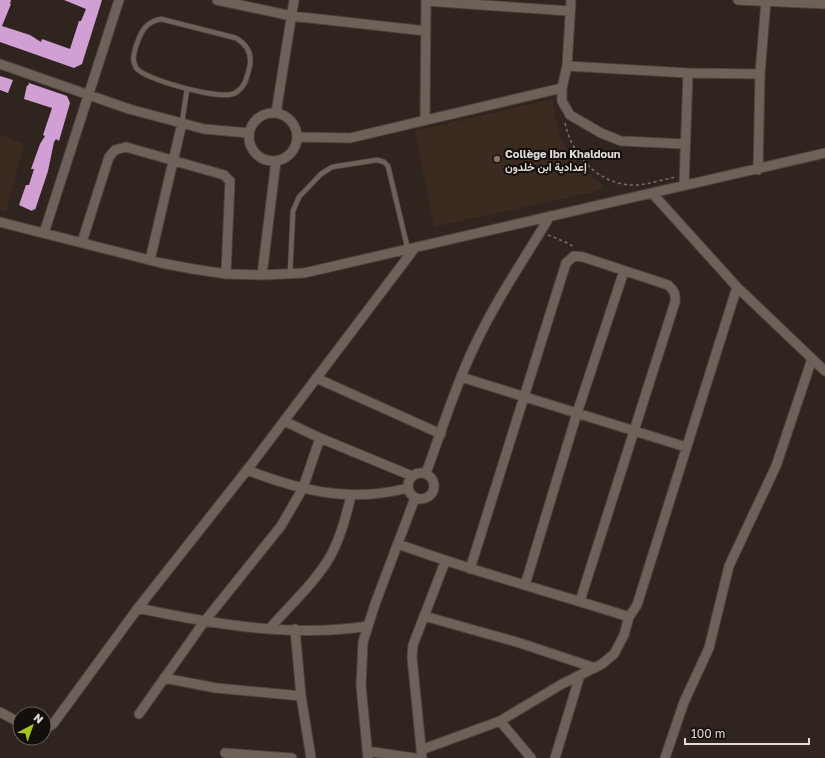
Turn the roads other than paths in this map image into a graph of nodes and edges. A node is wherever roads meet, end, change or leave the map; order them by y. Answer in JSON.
{"nodes":[{"id":1,"x":119,"y":0,"type":"edge"},
{"id":2,"x":217,"y":0,"type":"edge"},
{"id":3,"x":294,"y":0,"type":"edge"},
{"id":4,"x":571,"y":0,"type":"edge"},
{"id":5,"x":738,"y":0,"type":"edge"},
{"id":6,"x":426,"y":1,"type":"edge"},
{"id":7,"x":766,"y":1,"type":"junction"},
{"id":8,"x":825,"y":4,"type":"edge"},
{"id":9,"x":569,"y":11,"type":"junction"},
{"id":10,"x":292,"y":16,"type":"junction"},
{"id":11,"x":426,"y":31,"type":"junction"},
{"id":12,"x":0,"y":64,"type":"edge"},
{"id":13,"x":567,"y":66,"type":"junction"},
{"id":14,"x":688,"y":73,"type":"junction"},
{"id":15,"x":760,"y":74,"type":"junction"},
{"id":16,"x":562,"y":88,"type":"junction"},
{"id":17,"x":187,"y":89,"type":"junction"},
{"id":18,"x":88,"y":95,"type":"junction"},
{"id":19,"x":276,"y":113,"type":"junction"},
{"id":20,"x":425,"y":120,"type":"junction"},
{"id":21,"x":182,"y":123,"type":"junction"},
{"id":22,"x":249,"y":133,"type":"junction"},
{"id":23,"x":297,"y":136,"type":"junction"},
{"id":24,"x":685,"y":144,"type":"junction"},
{"id":25,"x":825,"y":153,"type":"edge"},
{"id":26,"x":174,"y":161,"type":"junction"},
{"id":27,"x":276,"y":161,"type":"junction"},
{"id":28,"x":758,"y":170,"type":"junction"},
{"id":29,"x":684,"y":185,"type":"junction"},
{"id":30,"x":652,"y":193,"type":"junction"},
{"id":31,"x":550,"y":216,"type":"junction"},
{"id":32,"x":0,"y":222,"type":"edge"},
{"id":33,"x":44,"y":233,"type":"junction"},
{"id":34,"x":82,"y":242,"type":"junction"},
{"id":35,"x":411,"y":250,"type":"junction"},
{"id":36,"x":150,"y":260,"type":"junction"},
{"id":37,"x":624,"y":271,"type":"junction"},
{"id":38,"x":226,"y":274,"type":"junction"},
{"id":39,"x":290,"y":274,"type":"junction"},
{"id":40,"x":262,"y":275,"type":"junction"},
{"id":41,"x":737,"y":287,"type":"junction"},
{"id":42,"x":812,"y":358,"type":"junction"},
{"id":43,"x":825,"y":371,"type":"edge"},
{"id":44,"x":461,"y":377,"type":"junction"},
{"id":45,"x":316,"y":378,"type":"junction"},
{"id":46,"x":524,"y":398,"type":"junction"},
{"id":47,"x":577,"y":413,"type":"junction"},
{"id":48,"x":284,"y":421,"type":"junction"},
{"id":49,"x":635,"y":431,"type":"junction"},
{"id":50,"x":441,"y":434,"type":"junction"},
{"id":51,"x":320,"y":438,"type":"junction"},
{"id":52,"x":686,"y":447,"type":"junction"},
{"id":53,"x":247,"y":470,"type":"junction"},
{"id":54,"x":426,"y":473,"type":"junction"},
{"id":55,"x":412,"y":476,"type":"junction"},
{"id":56,"x":303,"y":488,"type":"junction"},
{"id":57,"x":408,"y":488,"type":"junction"},
{"id":58,"x":351,"y":496,"type":"junction"},
{"id":59,"x":415,"y":498,"type":"junction"},
{"id":60,"x":398,"y":544,"type":"junction"},
{"id":61,"x":445,"y":562,"type":"junction"},
{"id":62,"x":470,"y":568,"type":"junction"},
{"id":63,"x":525,"y":585,"type":"junction"},
{"id":64,"x":580,"y":601,"type":"junction"},
{"id":65,"x":138,"y":608,"type":"junction"},
{"id":66,"x":424,"y":616,"type":"junction"},
{"id":67,"x":629,"y":617,"type":"junction"},
{"id":68,"x":204,"y":622,"type":"junction"},
{"id":69,"x":368,"y":626,"type":"junction"},
{"id":70,"x":270,"y":628,"type":"junction"},
{"id":71,"x":295,"y":629,"type":"junction"},
{"id":72,"x":595,"y":668,"type":"junction"},
{"id":73,"x":580,"y":675,"type":"junction"},
{"id":74,"x":164,"y":678,"type":"junction"},
{"id":75,"x":301,"y":696,"type":"junction"},
{"id":76,"x":0,"y":712,"type":"edge"},
{"id":77,"x":139,"y":714,"type":"dead end"},
{"id":78,"x":12,"y":719,"type":"edge"},
{"id":79,"x":500,"y":721,"type":"junction"},
{"id":80,"x":52,"y":725,"type":"edge"},
{"id":81,"x":225,"y":753,"type":"dead end"},
{"id":82,"x":367,"y":754,"type":"edge"},
{"id":83,"x":422,"y":754,"type":"edge"},
{"id":84,"x":292,"y":758,"type":"edge"},
{"id":85,"x":311,"y":758,"type":"edge"},
{"id":86,"x":414,"y":758,"type":"edge"},
{"id":87,"x":531,"y":758,"type":"edge"},
{"id":88,"x":555,"y":758,"type":"edge"},
{"id":89,"x":665,"y":758,"type":"edge"}],
"edges":[{"from":1,"to":18,"type":"street"},
{"from":2,"to":10,"type":"street"},
{"from":3,"to":10,"type":"street"},
{"from":4,"to":9,"type":"street"},
{"from":5,"to":7,"type":"street"},
{"from":6,"to":9,"type":"street"},
{"from":6,"to":11,"type":"street"},
{"from":7,"to":8,"type":"street"},
{"from":7,"to":15,"type":"street"},
{"from":9,"to":13,"type":"street"},
{"from":10,"to":11,"type":"street"},
{"from":10,"to":19,"type":"street"},
{"from":11,"to":20,"type":"street"},
{"from":12,"to":18,"type":"street"},
{"from":13,"to":14,"type":"street"},
{"from":13,"to":16,"type":"street"},
{"from":14,"to":15,"type":"street"},
{"from":14,"to":24,"type":"street"},
{"from":15,"to":28,"type":"street"},
{"from":16,"to":20,"type":"street"},
{"from":16,"to":24,"type":"street"},
{"from":17,"to":17,"type":"lane"},
{"from":17,"to":21,"type":"lane"},
{"from":18,"to":21,"type":"street"},
{"from":18,"to":33,"type":"street"},
{"from":19,"to":22,"type":"street"},
{"from":19,"to":23,"type":"street"},
{"from":20,"to":23,"type":"street"},
{"from":21,"to":22,"type":"street"},
{"from":21,"to":26,"type":"street"},
{"from":22,"to":27,"type":"street"},
{"from":23,"to":27,"type":"street"},
{"from":24,"to":29,"type":"street"},
{"from":25,"to":28,"type":"street"},
{"from":26,"to":34,"type":"street"},
{"from":26,"to":36,"type":"street"},
{"from":26,"to":38,"type":"street"},
{"from":27,"to":40,"type":"street"},
{"from":28,"to":29,"type":"street"},
{"from":29,"to":30,"type":"street"},
{"from":30,"to":31,"type":"street"},
{"from":30,"to":41,"type":"street"},
{"from":31,"to":35,"type":"street"},
{"from":31,"to":44,"type":"street"},
{"from":32,"to":33,"type":"street"},
{"from":33,"to":34,"type":"street"},
{"from":34,"to":36,"type":"street"},
{"from":35,"to":39,"type":"street"},
{"from":35,"to":39,"type":"lane"},
{"from":35,"to":45,"type":"street"},
{"from":36,"to":38,"type":"street"},
{"from":37,"to":46,"type":"street"},
{"from":37,"to":47,"type":"street"},
{"from":37,"to":49,"type":"street"},
{"from":38,"to":40,"type":"street"},
{"from":39,"to":40,"type":"street"},
{"from":41,"to":42,"type":"street"},
{"from":41,"to":52,"type":"street"},
{"from":42,"to":43,"type":"street"},
{"from":42,"to":89,"type":"street"},
{"from":44,"to":46,"type":"street"},
{"from":44,"to":50,"type":"street"},
{"from":45,"to":48,"type":"street"},
{"from":45,"to":50,"type":"street"},
{"from":46,"to":47,"type":"street"},
{"from":46,"to":62,"type":"street"},
{"from":47,"to":49,"type":"street"},
{"from":47,"to":63,"type":"street"},
{"from":48,"to":51,"type":"street"},
{"from":48,"to":53,"type":"street"},
{"from":49,"to":52,"type":"street"},
{"from":49,"to":64,"type":"street"},
{"from":50,"to":54,"type":"street"},
{"from":51,"to":55,"type":"street"},
{"from":51,"to":56,"type":"street"},
{"from":52,"to":67,"type":"street"},
{"from":53,"to":56,"type":"street"},
{"from":53,"to":65,"type":"street"},
{"from":54,"to":55,"type":"street"},
{"from":54,"to":59,"type":"street"},
{"from":55,"to":57,"type":"street"},
{"from":56,"to":58,"type":"street"},
{"from":56,"to":68,"type":"street"},
{"from":57,"to":58,"type":"street"},
{"from":57,"to":59,"type":"street"},
{"from":58,"to":70,"type":"street"},
{"from":59,"to":60,"type":"street"},
{"from":60,"to":61,"type":"street"},
{"from":60,"to":69,"type":"street"},
{"from":61,"to":62,"type":"street"},
{"from":61,"to":66,"type":"street"},
{"from":62,"to":63,"type":"street"},
{"from":63,"to":64,"type":"street"},
{"from":64,"to":67,"type":"street"},
{"from":65,"to":68,"type":"street"},
{"from":65,"to":80,"type":"street"},
{"from":66,"to":72,"type":"street"},
{"from":66,"to":83,"type":"street"},
{"from":67,"to":72,"type":"street"},
{"from":68,"to":70,"type":"street"},
{"from":68,"to":74,"type":"street"},
{"from":69,"to":71,"type":"street"},
{"from":69,"to":82,"type":"street"},
{"from":70,"to":71,"type":"street"},
{"from":71,"to":75,"type":"street"},
{"from":72,"to":73,"type":"street"},
{"from":73,"to":79,"type":"street"},
{"from":73,"to":88,"type":"street"},
{"from":74,"to":75,"type":"street"},
{"from":74,"to":77,"type":"street"},
{"from":75,"to":85,"type":"street"},
{"from":76,"to":78,"type":"street"},
{"from":79,"to":83,"type":"street"},
{"from":79,"to":87,"type":"street"},
{"from":81,"to":84,"type":"street"},
{"from":82,"to":86,"type":"street"}]}
